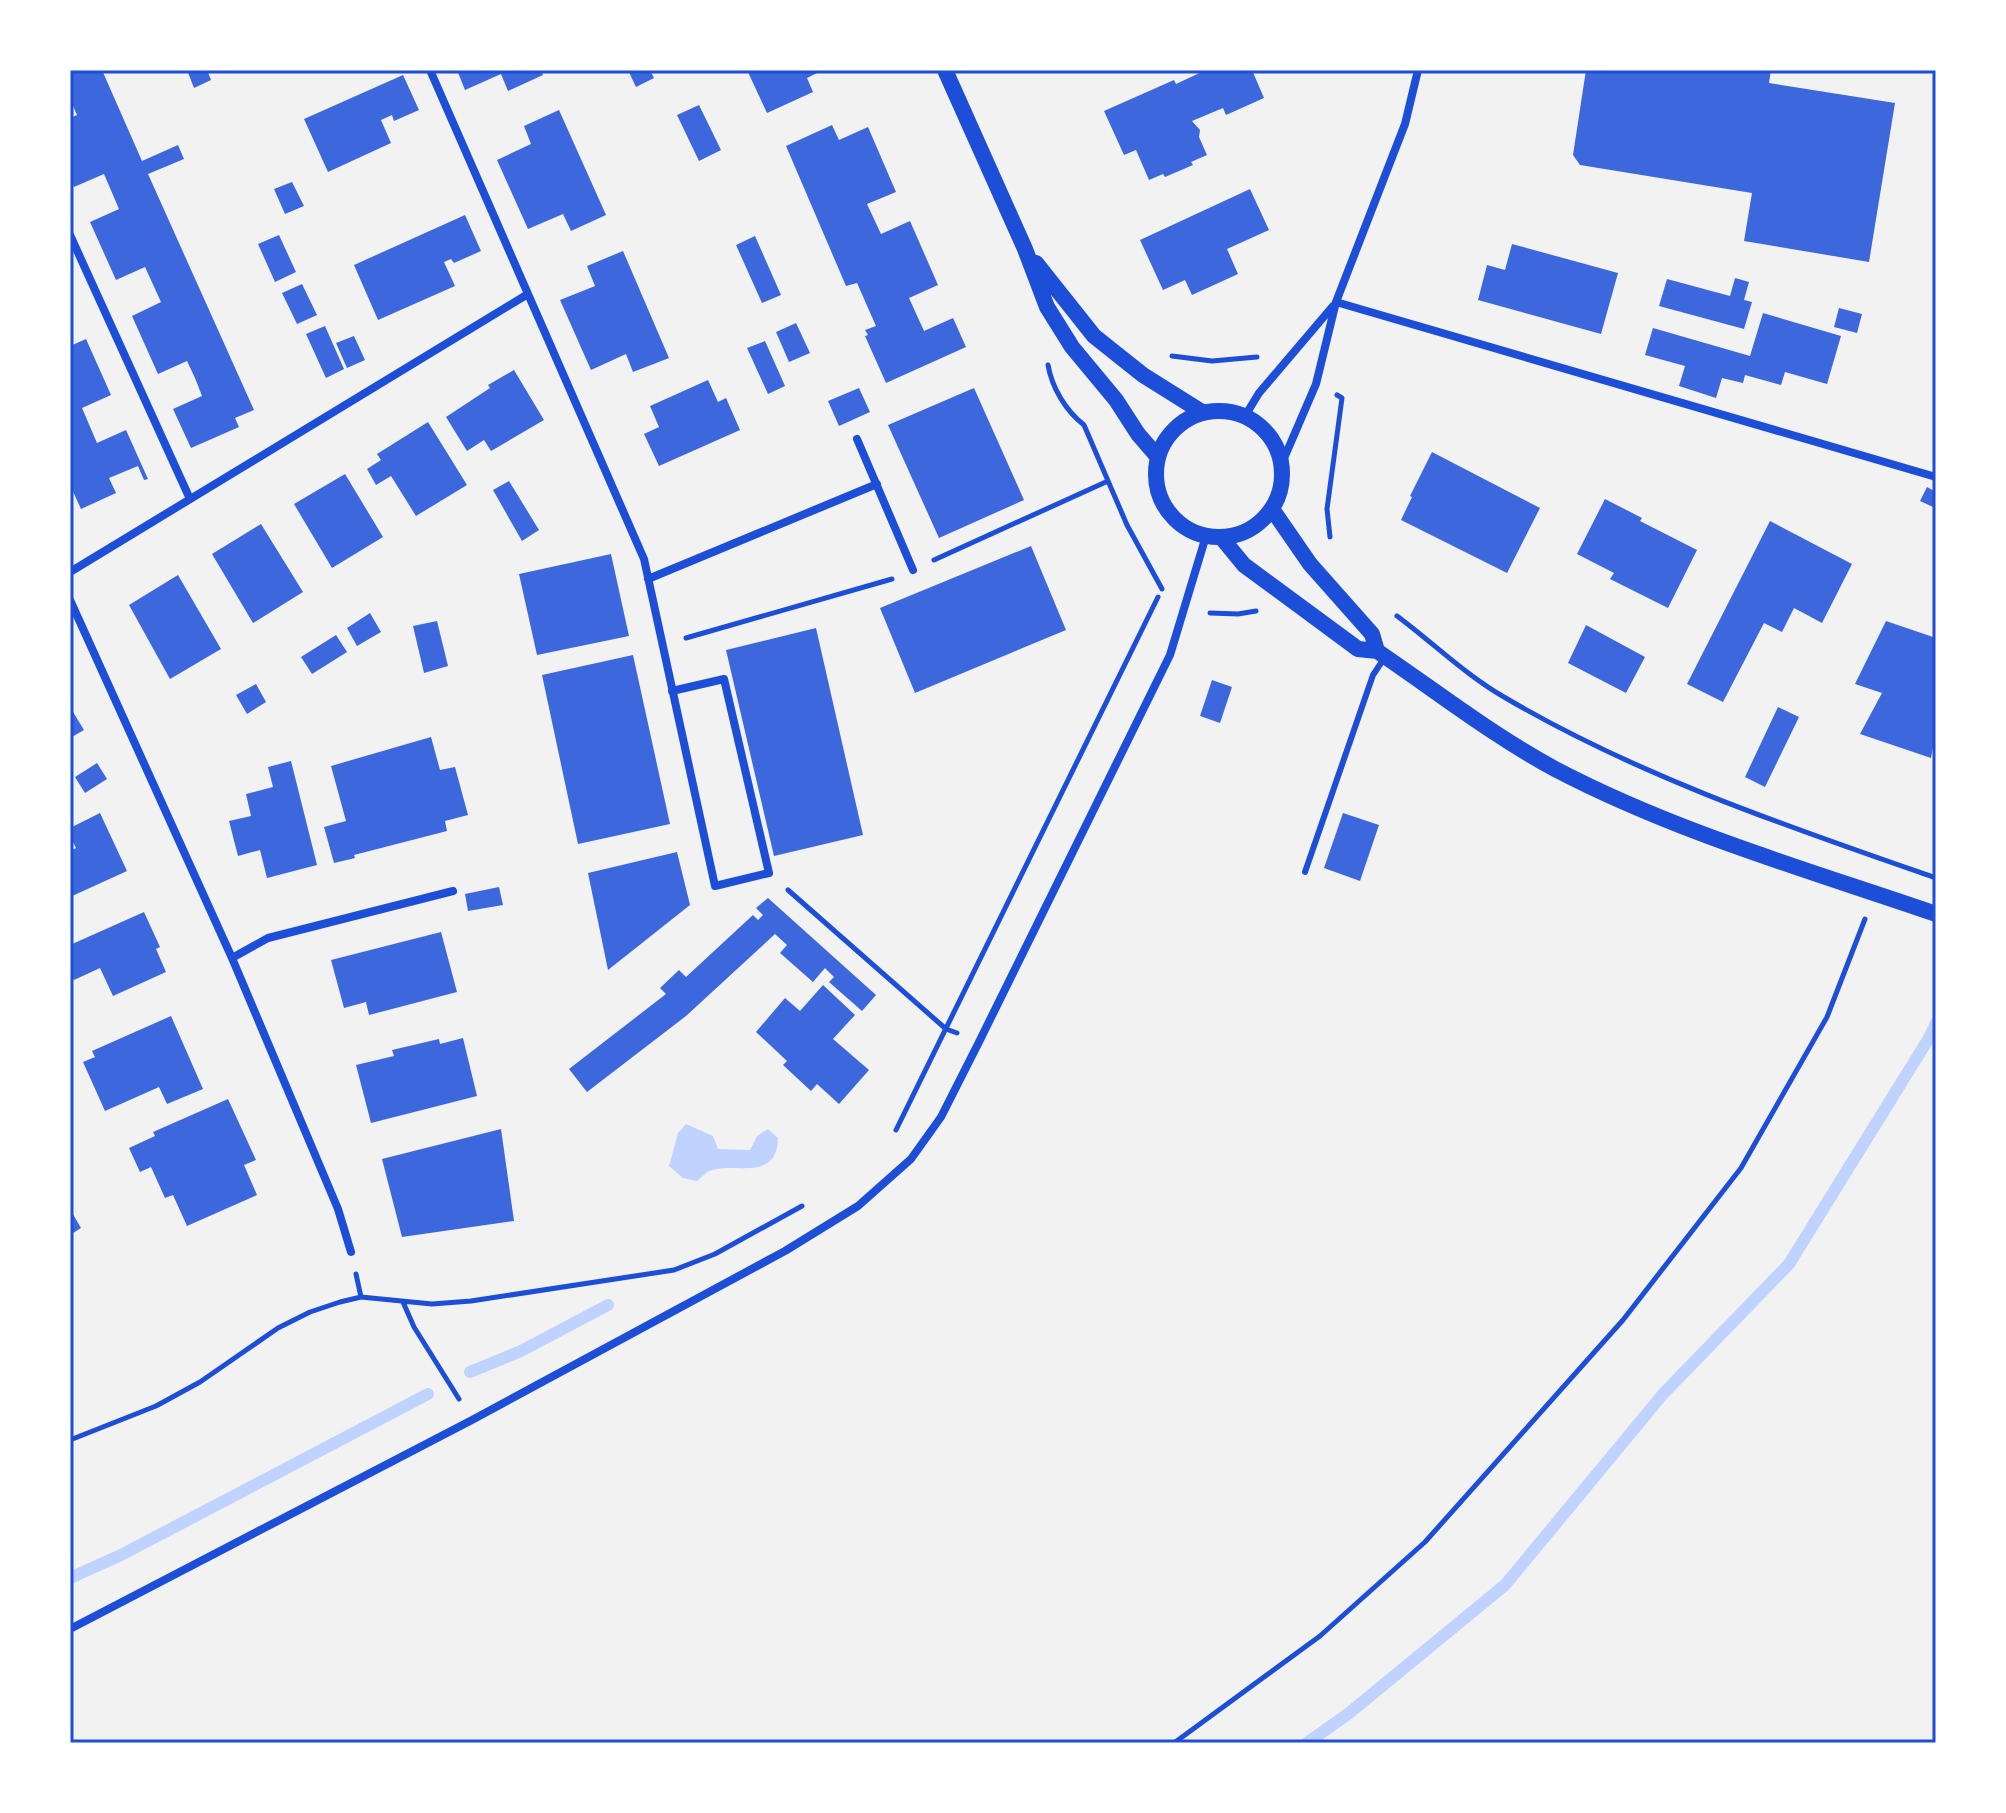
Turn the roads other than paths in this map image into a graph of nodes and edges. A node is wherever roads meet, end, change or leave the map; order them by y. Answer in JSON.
{"nodes":[{"id":1,"x":430,"y":70,"type":"edge"},
{"id":2,"x":945,"y":70,"type":"edge"},
{"id":3,"x":1418,"y":70,"type":"edge"},
{"id":4,"x":70,"y":235,"type":"edge"},
{"id":5,"x":1025,"y":249,"type":"junction"},
{"id":6,"x":528,"y":294,"type":"junction"},
{"id":7,"x":1336,"y":302,"type":"junction"},
{"id":8,"x":1202,"y":412,"type":"junction"},
{"id":9,"x":1245,"y":416,"type":"junction"},
{"id":10,"x":857,"y":439,"type":"dead end"},
{"id":11,"x":1157,"y":456,"type":"junction"},
{"id":12,"x":1282,"y":463,"type":"junction"},
{"id":13,"x":1936,"y":477,"type":"edge"},
{"id":14,"x":877,"y":484,"type":"junction"},
{"id":15,"x":190,"y":499,"type":"junction"},
{"id":16,"x":1272,"y":509,"type":"junction"},
{"id":17,"x":1214,"y":536,"type":"junction"},
{"id":18,"x":913,"y":570,"type":"dead end"},
{"id":19,"x":70,"y":572,"type":"edge"},
{"id":20,"x":648,"y":579,"type":"junction"},
{"id":21,"x":70,"y":600,"type":"edge"},
{"id":22,"x":1381,"y":654,"type":"junction"},
{"id":23,"x":672,"y":691,"type":"junction"},
{"id":24,"x":1305,"y":872,"type":"dead end"},
{"id":25,"x":453,"y":891,"type":"dead end"},
{"id":26,"x":1929,"y":912,"type":"edge"},
{"id":27,"x":232,"y":958,"type":"junction"},
{"id":28,"x":351,"y":1252,"type":"dead end"},
{"id":29,"x":70,"y":1629,"type":"edge"}],
"edges":[{"from":1,"to":6,"type":"street"},
{"from":2,"to":5,"type":"main road"},
{"from":3,"to":7,"type":"street"},
{"from":4,"to":15,"type":"street"},
{"from":5,"to":8,"type":"main road"},
{"from":5,"to":11,"type":"main road"},
{"from":6,"to":15,"type":"street"},
{"from":6,"to":20,"type":"street"},
{"from":7,"to":9,"type":"street"},
{"from":7,"to":12,"type":"street"},
{"from":7,"to":13,"type":"street"},
{"from":8,"to":9,"type":"main road"},
{"from":8,"to":11,"type":"main road"},
{"from":9,"to":12,"type":"main road"},
{"from":10,"to":14,"type":"street"},
{"from":11,"to":17,"type":"main road"},
{"from":12,"to":16,"type":"main road"},
{"from":14,"to":18,"type":"street"},
{"from":14,"to":20,"type":"street"},
{"from":15,"to":19,"type":"street"},
{"from":16,"to":17,"type":"main road"},
{"from":16,"to":22,"type":"main road"},
{"from":17,"to":22,"type":"main road"},
{"from":17,"to":29,"type":"street"},
{"from":20,"to":23,"type":"street"},
{"from":21,"to":27,"type":"street"},
{"from":22,"to":24,"type":"lane"},
{"from":22,"to":26,"type":"main road"},
{"from":23,"to":23,"type":"street"},
{"from":25,"to":27,"type":"street"},
{"from":27,"to":28,"type":"street"}]}
